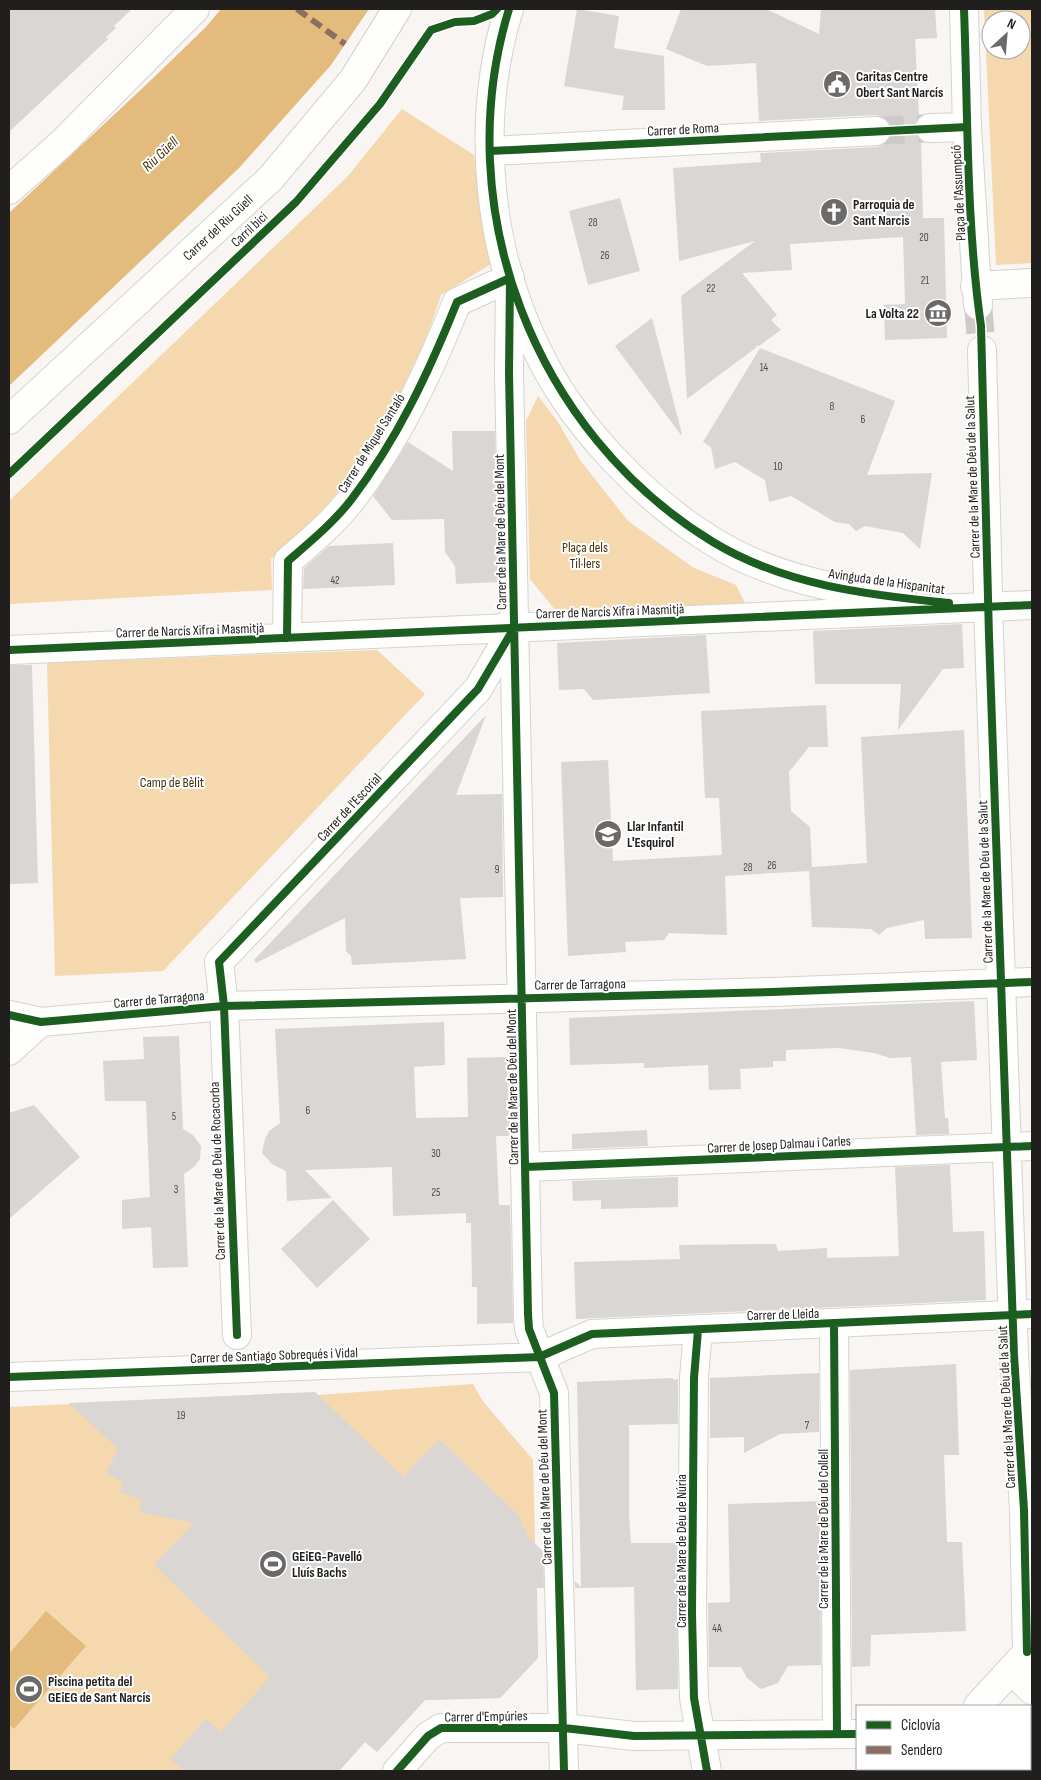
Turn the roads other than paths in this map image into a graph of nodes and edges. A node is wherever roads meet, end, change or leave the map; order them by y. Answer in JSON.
{"nodes":[{"id":1,"x":195,"y":9,"type":"edge"},
{"id":2,"x":397,"y":9,"type":"edge"},
{"id":3,"x":509,"y":9,"type":"edge"},
{"id":4,"x":964,"y":9,"type":"edge"},
{"id":5,"x":967,"y":126,"type":"junction"},
{"id":6,"x":930,"y":128,"type":"tunnel mouth"},
{"id":7,"x":876,"y":131,"type":"tunnel mouth"},
{"id":8,"x":491,"y":151,"type":"junction"},
{"id":9,"x":9,"y":190,"type":"edge"},
{"id":10,"x":510,"y":278,"type":"junction"},
{"id":11,"x":1032,"y":283,"type":"edge"},
{"id":12,"x":982,"y":350,"type":"tunnel mouth"},
{"id":13,"x":9,"y":420,"type":"edge"},
{"id":14,"x":1032,"y":605,"type":"edge"},
{"id":15,"x":988,"y":607,"type":"junction"},
{"id":16,"x":514,"y":628,"type":"junction"},
{"id":17,"x":287,"y":638,"type":"junction"},
{"id":18,"x":9,"y":650,"type":"edge"},
{"id":19,"x":1032,"y":982,"type":"edge"},
{"id":20,"x":1001,"y":983,"type":"junction"},
{"id":21,"x":523,"y":998,"type":"junction"},
{"id":22,"x":224,"y":1006,"type":"junction"},
{"id":23,"x":9,"y":1015,"type":"edge"},
{"id":24,"x":40,"y":1022,"type":"junction"},
{"id":25,"x":9,"y":1051,"type":"edge"},
{"id":26,"x":1020,"y":1147,"type":"edge"},
{"id":27,"x":526,"y":1167,"type":"junction"},
{"id":28,"x":1023,"y":1315,"type":"edge"},
{"id":29,"x":834,"y":1324,"type":"junction"},
{"id":30,"x":687,"y":1330,"type":"junction"},
{"id":31,"x":236,"y":1335,"type":"dead end"},
{"id":32,"x":539,"y":1357,"type":"junction"},
{"id":33,"x":9,"y":1377,"type":"edge"},
{"id":34,"x":1023,"y":1656,"type":"edge"},
{"id":35,"x":1032,"y":1690,"type":"edge"},
{"id":36,"x":979,"y":1705,"type":"edge"},
{"id":37,"x":564,"y":1728,"type":"junction"},
{"id":38,"x":847,"y":1734,"type":"edge"},
{"id":39,"x":701,"y":1735,"type":"junction"},
{"id":40,"x":397,"y":1771,"type":"edge"},
{"id":41,"x":564,"y":1771,"type":"edge"},
{"id":42,"x":707,"y":1771,"type":"edge"}],
"edges":[{"from":1,"to":9,"type":"street"},
{"from":2,"to":13,"type":"street","name":"Carrer del Riu Güell"},
{"from":3,"to":8,"type":"street","name":"Avinguda de la Hispanitat"},
{"from":4,"to":5,"type":"street","name":"Plaça de l'Assumpció"},
{"from":5,"to":6,"type":"street"},
{"from":5,"to":11,"type":"street","name":"Plaça de l'Assumpció"},
{"from":7,"to":8,"type":"street","name":"Carrer de Roma"},
{"from":8,"to":10,"type":"street","name":"Avinguda de la Hispanitat"},
{"from":10,"to":15,"type":"street","name":"Avinguda de la Hispanitat"},
{"from":10,"to":16,"type":"street","name":"Carrer de la Mare de Déu del Mont"},
{"from":10,"to":17,"type":"street","name":"Carrer de Miquel Santaló"},
{"from":12,"to":15,"type":"street","name":"Carrer de la Mare de Déu de la Salut"},
{"from":14,"to":15,"type":"street","name":"Carrer de Narcís Xifra i Masmitjà"},
{"from":15,"to":16,"type":"street","name":"Carrer de Narcís Xifra i Masmitjà"},
{"from":15,"to":20,"type":"street","name":"Carrer de la Mare de Déu de la Salut"},
{"from":16,"to":17,"type":"street","name":"Carrer de Narcís Xifra i Masmitjà"},
{"from":16,"to":21,"type":"street","name":"Carrer de la Mare de Déu del Mont"},
{"from":16,"to":22,"type":"street","name":"Carrer de l'Escorial"},
{"from":17,"to":18,"type":"street","name":"Carrer de Narcís Xifra i Masmitjà"},
{"from":19,"to":20,"type":"street","name":"Carrer de Tarragona"},
{"from":20,"to":21,"type":"street","name":"Carrer de Tarragona"},
{"from":20,"to":26,"type":"street","name":"Carrer de la Mare de Déu de la Salut"},
{"from":21,"to":22,"type":"street","name":"Carrer de Tarragona"},
{"from":21,"to":27,"type":"street","name":"Carrer de la Mare de Déu del Mont"},
{"from":22,"to":24,"type":"street","name":"Carrer de Tarragona"},
{"from":22,"to":31,"type":"street","name":"Carrer de la Mare de Déu de Rocacorba"},
{"from":23,"to":24,"type":"street","name":"Carrer de Tarragona"},
{"from":24,"to":25,"type":"street"},
{"from":26,"to":27,"type":"street","name":"Carrer de Josep Dalmau i Carles"},
{"from":26,"to":28,"type":"street","name":"Carrer de la Mare de Déu de la Salut"},
{"from":27,"to":32,"type":"street","name":"Carrer de la Mare de Déu del Mont"},
{"from":28,"to":29,"type":"street","name":"Carrer de Lleida"},
{"from":28,"to":34,"type":"street","name":"Carrer de la Mare de Déu de la Salut"},
{"from":29,"to":30,"type":"street","name":"Carrer de Lleida"},
{"from":29,"to":38,"type":"street","name":"Carrer de la Mare de Déu del Collell"},
{"from":30,"to":32,"type":"street","name":"Carrer de Lleida"},
{"from":30,"to":39,"type":"street","name":"Carrer de la Mare de Déu de Núria"},
{"from":32,"to":33,"type":"street","name":"Carrer de Santiago Sobrequés i Vidal"},
{"from":32,"to":37,"type":"street","name":"Carrer de la Mare de Déu del Mont"},
{"from":34,"to":35,"type":"street"},
{"from":34,"to":36,"type":"street"},
{"from":37,"to":39,"type":"street","name":"Carrer d'Empúries"},
{"from":37,"to":40,"type":"street","name":"Carrer d'Empúries"},
{"from":37,"to":41,"type":"street","name":"Carrer de la Mare de Déu del Mont"},
{"from":38,"to":39,"type":"street","name":"Carrer d'Empúries"},
{"from":39,"to":42,"type":"street","name":"Carrer de la Mare de Déu de Núria"}]}
